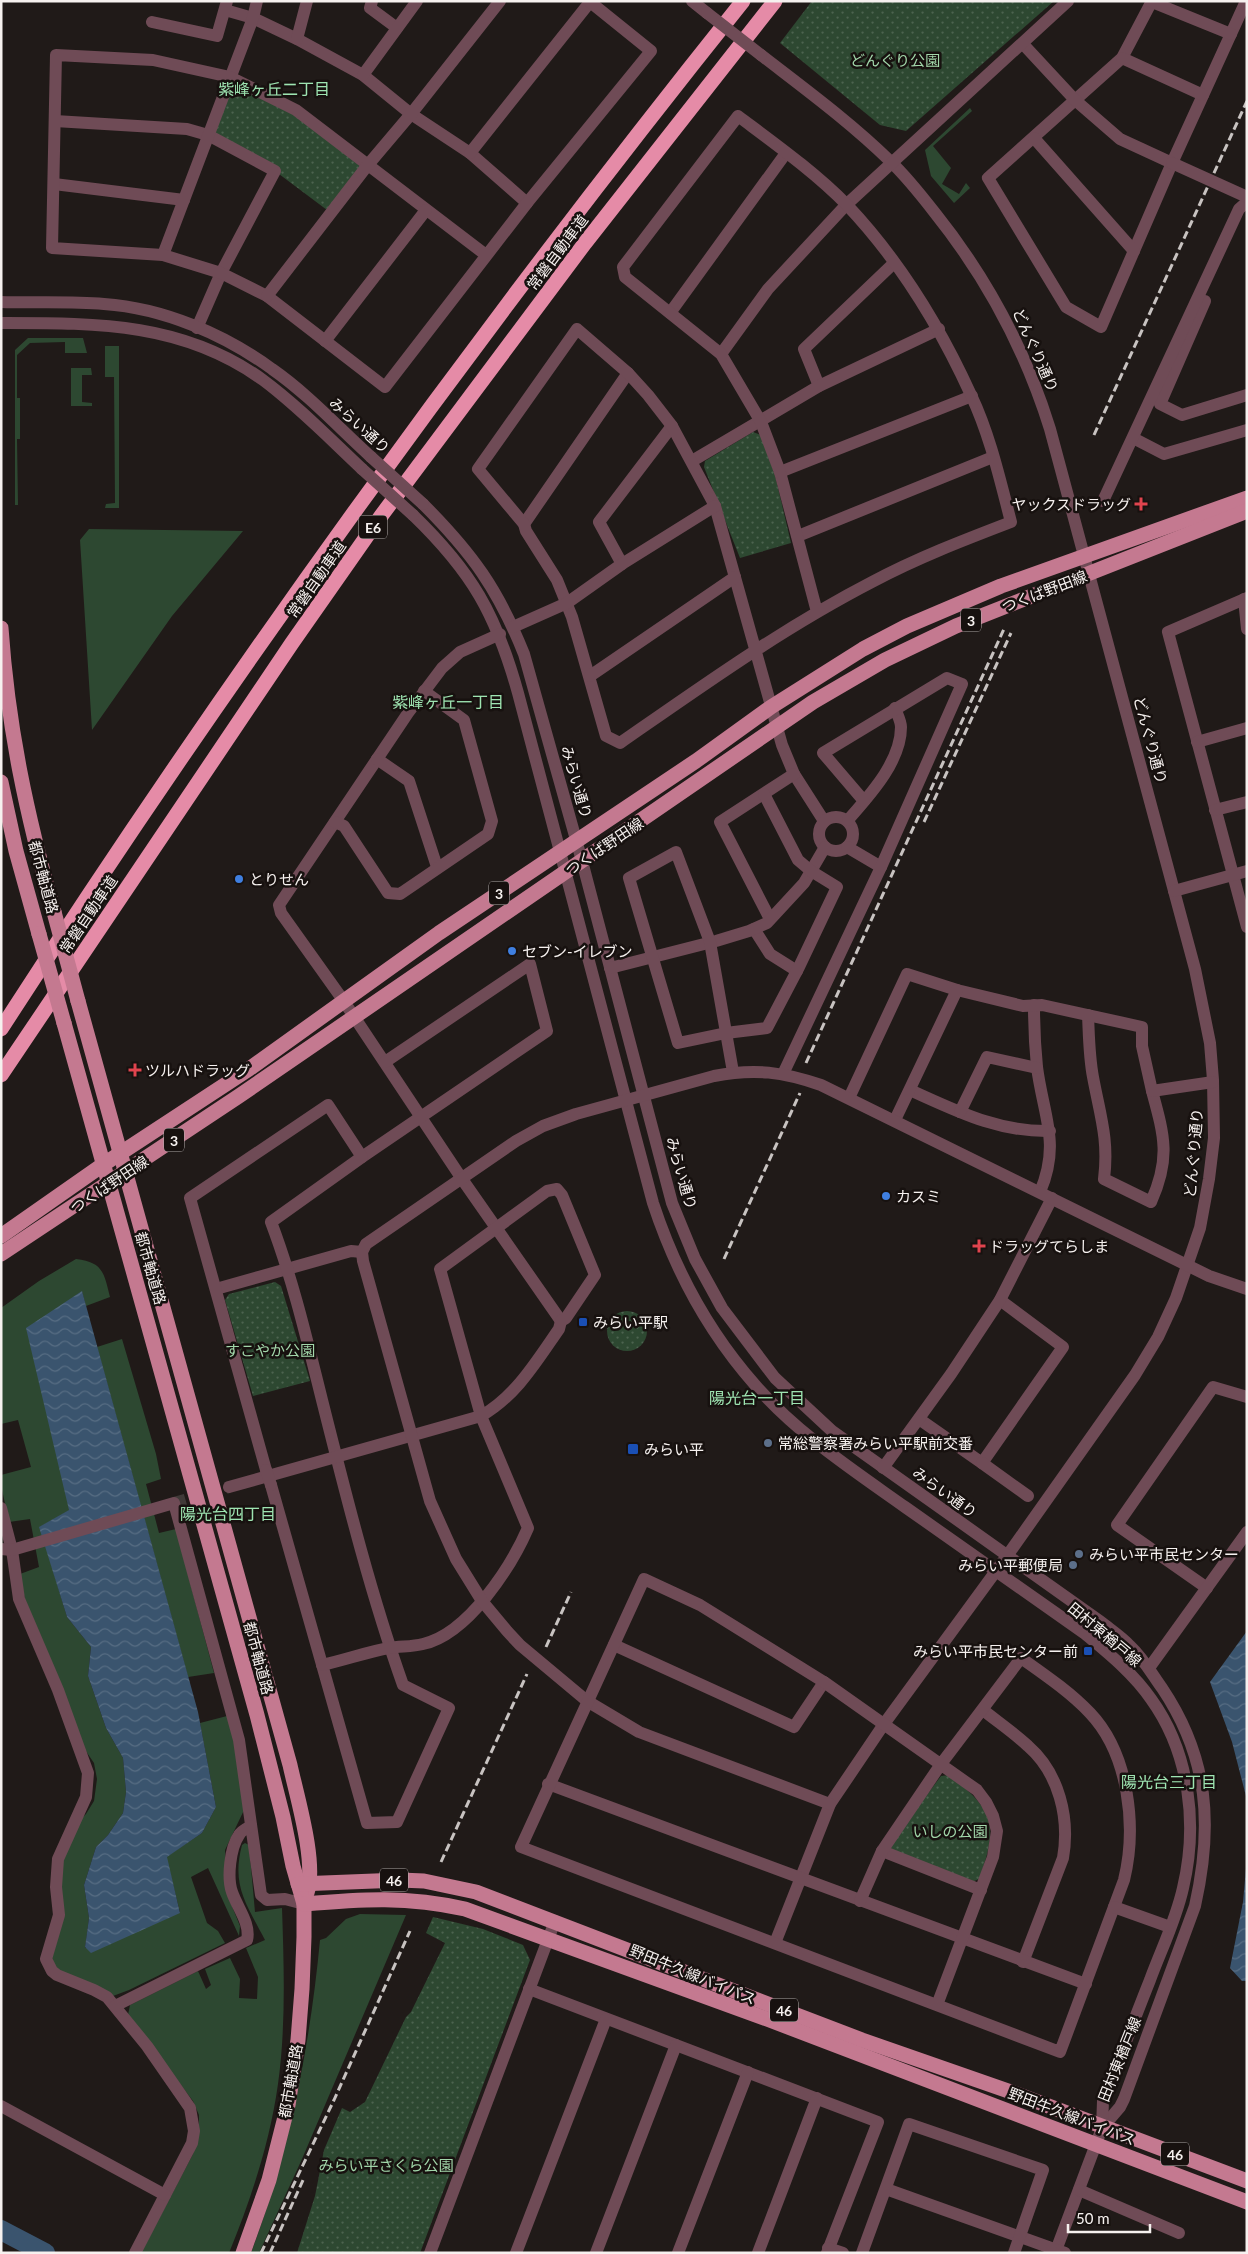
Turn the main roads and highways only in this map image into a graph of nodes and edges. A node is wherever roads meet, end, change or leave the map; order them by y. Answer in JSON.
{"nodes":[{"id":1,"x":743,"y":1,"type":"edge"},
{"id":2,"x":775,"y":1,"type":"edge"},
{"id":3,"x":1247,"y":498,"type":"edge"},
{"id":4,"x":1247,"y":511,"type":"edge"},
{"id":5,"x":1,"y":628,"type":"edge"},
{"id":6,"x":1,"y":782,"type":"edge"},
{"id":7,"x":4,"y":811,"type":"edge"},
{"id":8,"x":1,"y":1029,"type":"edge"},
{"id":9,"x":1,"y":1075,"type":"edge"},
{"id":10,"x":119,"y":1154,"type":"junction"},
{"id":11,"x":104,"y":1164,"type":"junction"},
{"id":12,"x":125,"y":1173,"type":"junction"},
{"id":13,"x":109,"y":1184,"type":"junction"},
{"id":14,"x":1,"y":1236,"type":"edge"},
{"id":15,"x":1,"y":1254,"type":"edge"},
{"id":16,"x":304,"y":1884,"type":"junction"},
{"id":17,"x":304,"y":1904,"type":"junction"},
{"id":18,"x":1247,"y":2181,"type":"edge"},
{"id":19,"x":1247,"y":2202,"type":"edge"},
{"id":20,"x":243,"y":2253,"type":"edge"}],
"edges":[{"from":1,"to":8,"type":"highway","name":"常磐自動車道","number":"E6"},
{"from":2,"to":9,"type":"highway","name":"常磐自動車道","number":"E6"},
{"from":3,"to":10,"type":"main road","name":"つくば野田線","number":"3"},
{"from":4,"to":12,"type":"main road","name":"つくば野田線","number":"3"},
{"from":5,"to":10,"type":"main road","name":"都市軸道路","bridge":true},
{"from":6,"to":7,"type":"main road","name":"都市軸道路"},
{"from":7,"to":11,"type":"main road","name":"都市軸道路","bridge":true},
{"from":10,"to":11,"type":"main road","name":"つくば野田線","number":"3"},
{"from":10,"to":12,"type":"main road","name":"都市軸道路"},
{"from":11,"to":13,"type":"main road","name":"都市軸道路"},
{"from":11,"to":14,"type":"main road","name":"つくば野田線","number":"3"},
{"from":12,"to":13,"type":"main road","name":"つくば野田線","number":"3"},
{"from":12,"to":16,"type":"main road","name":"都市軸道路"},
{"from":13,"to":15,"type":"main road","name":"つくば野田線","number":"3"},
{"from":13,"to":16,"type":"main road","name":"都市軸道路"},
{"from":16,"to":17,"type":"main road","name":"都市軸道路"},
{"from":16,"to":18,"type":"main road","name":"野田牛久線バイパス","number":"46"},
{"from":17,"to":19,"type":"main road","name":"野田牛久線バイパス","number":"46"},
{"from":17,"to":20,"type":"main road","name":"都市軸道路"}]}
